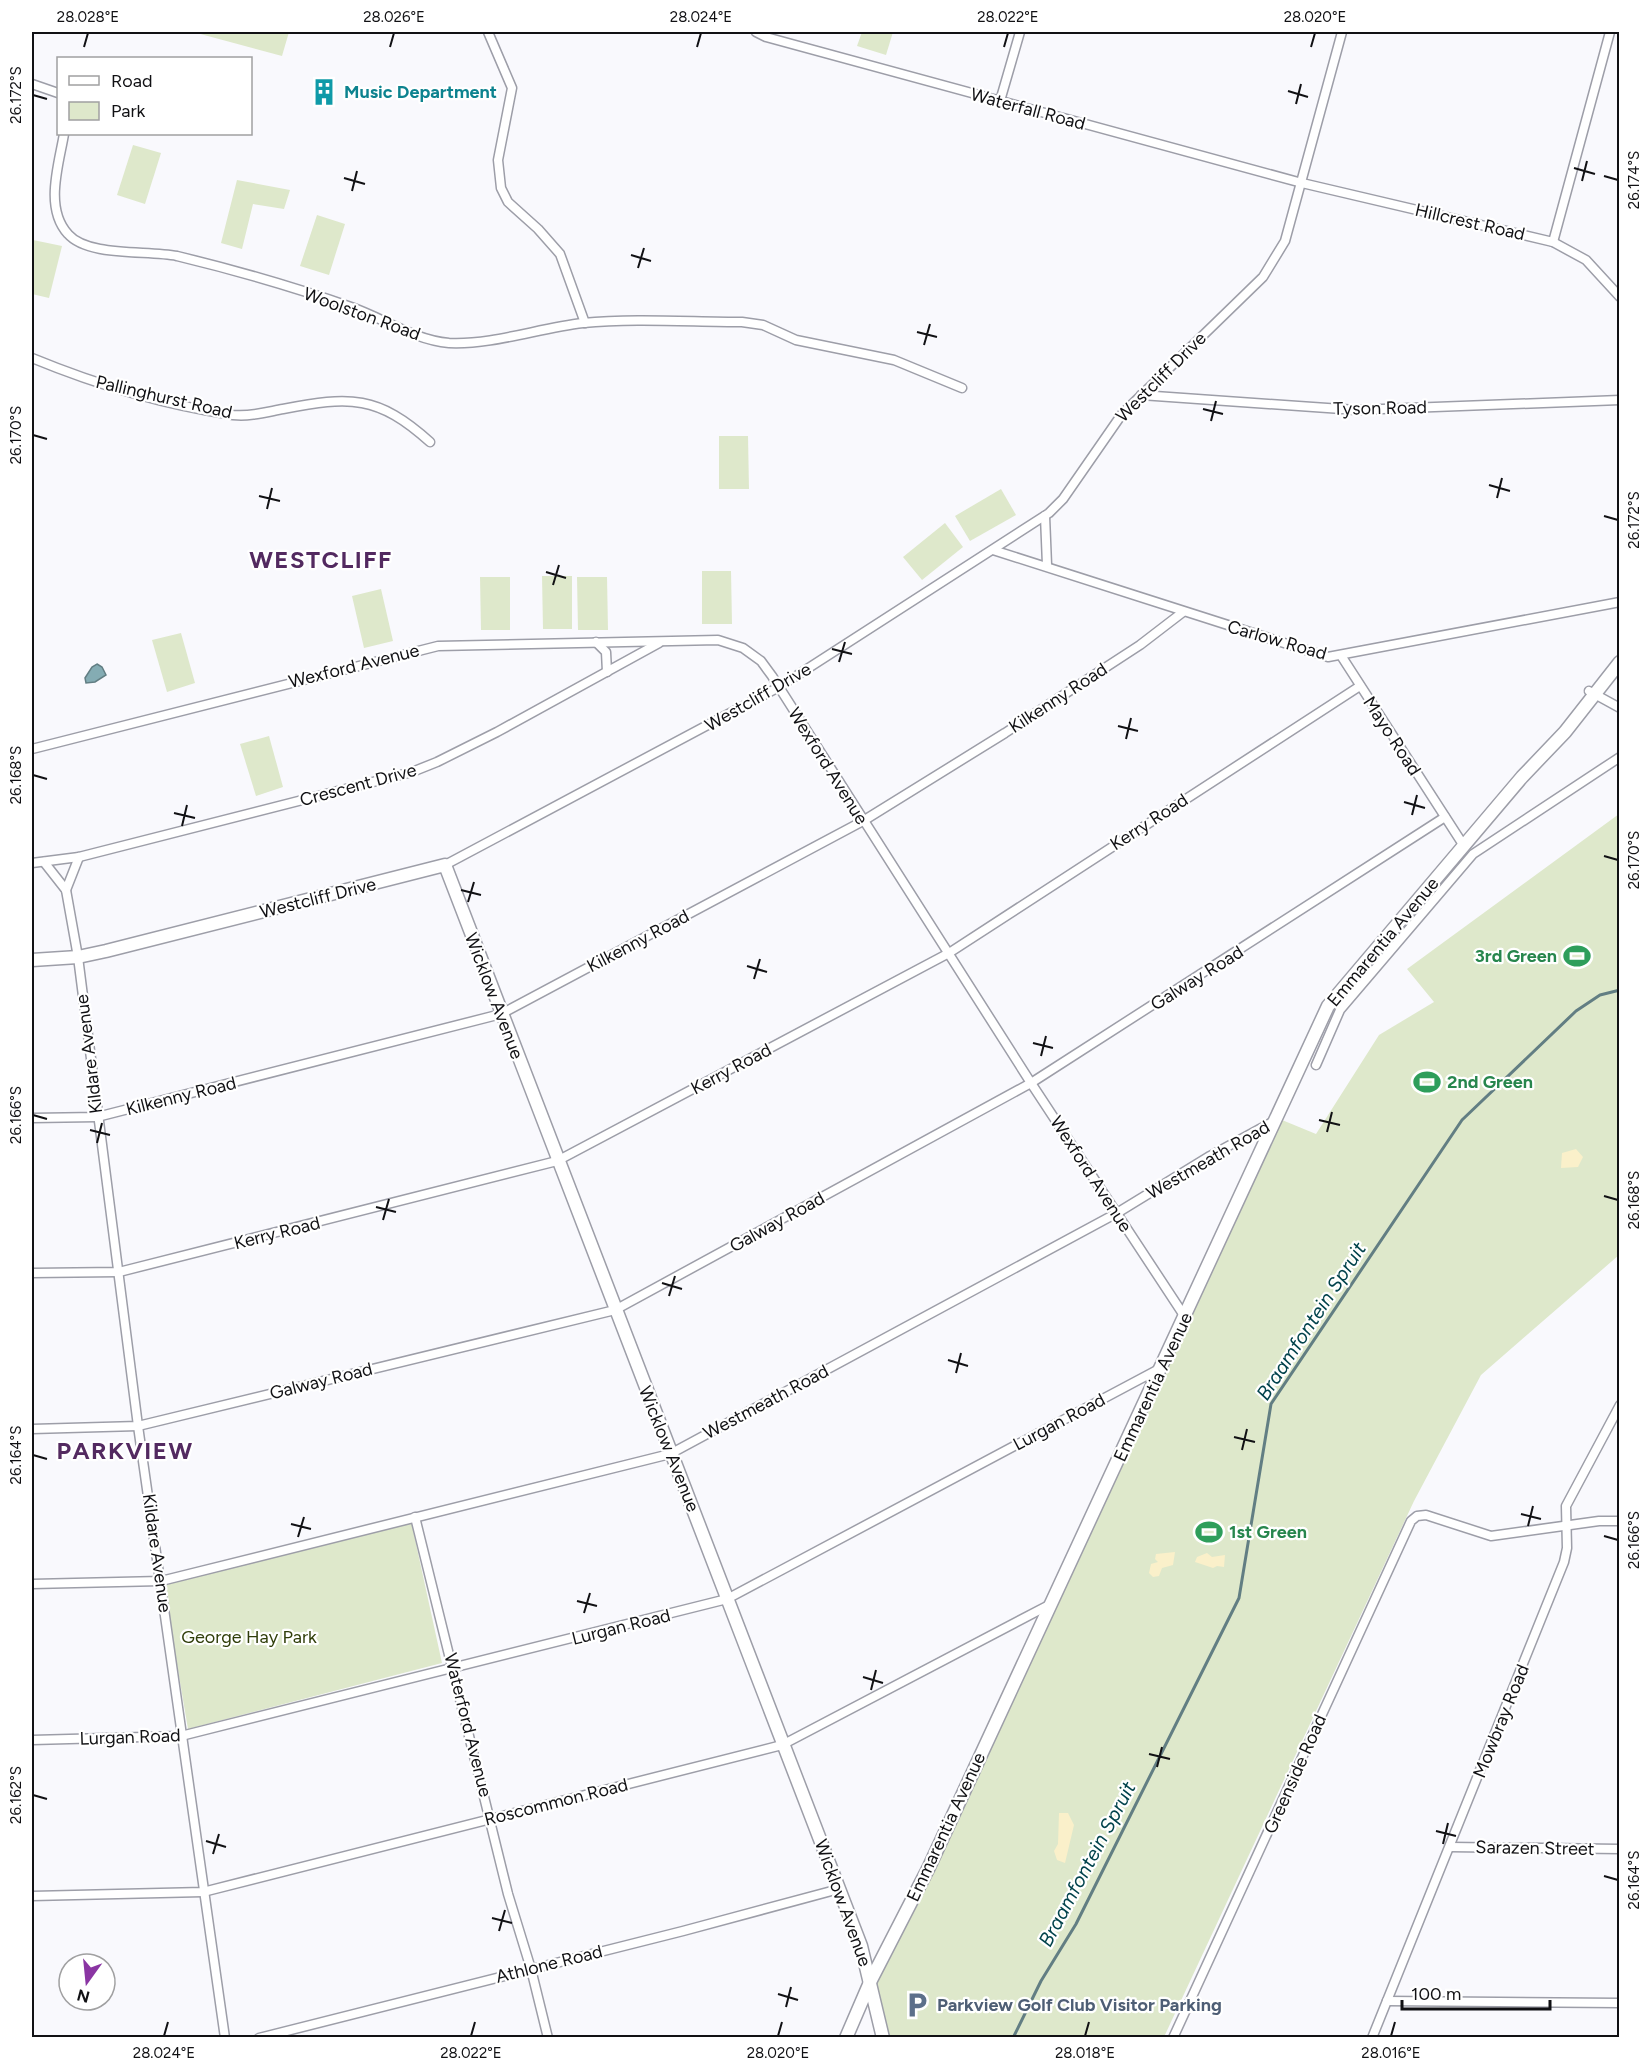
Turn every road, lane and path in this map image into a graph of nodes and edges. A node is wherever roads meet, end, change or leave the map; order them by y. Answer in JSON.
{"nodes":[{"id":1,"x":488,"y":32,"type":"edge"},
{"id":2,"x":756,"y":32,"type":"edge"},
{"id":3,"x":1020,"y":32,"type":"edge"},
{"id":4,"x":1342,"y":32,"type":"edge"},
{"id":5,"x":1610,"y":32,"type":"edge"},
{"id":6,"x":32,"y":84,"type":"edge"},
{"id":7,"x":57,"y":93,"type":"edge"},
{"id":8,"x":1000,"y":101,"type":"junction"},
{"id":9,"x":64,"y":135,"type":"edge"},
{"id":10,"x":1302,"y":183,"type":"junction"},
{"id":11,"x":1553,"y":242,"type":"junction"},
{"id":12,"x":1620,"y":297,"type":"edge"},
{"id":13,"x":585,"y":323,"type":"junction"},
{"id":14,"x":32,"y":358,"type":"edge"},
{"id":15,"x":962,"y":388,"type":"dead end"},
{"id":16,"x":1142,"y":395,"type":"junction"},
{"id":17,"x":1620,"y":400,"type":"edge"},
{"id":18,"x":430,"y":442,"type":"dead end"},
{"id":19,"x":1045,"y":516,"type":"junction"},
{"id":20,"x":993,"y":550,"type":"junction"},
{"id":21,"x":1047,"y":565,"type":"junction"},
{"id":22,"x":1620,"y":602,"type":"edge"},
{"id":23,"x":1183,"y":612,"type":"junction"},
{"id":24,"x":596,"y":642,"type":"junction"},
{"id":25,"x":660,"y":643,"type":"junction"},
{"id":26,"x":1342,"y":657,"type":"junction"},
{"id":27,"x":1620,"y":662,"type":"edge"},
{"id":28,"x":607,"y":672,"type":"junction"},
{"id":29,"x":1360,"y":686,"type":"junction"},
{"id":30,"x":779,"y":687,"type":"junction"},
{"id":31,"x":1592,"y":693,"type":"junction"},
{"id":32,"x":1620,"y":708,"type":"edge"},
{"id":33,"x":32,"y":749,"type":"edge"},
{"id":34,"x":1620,"y":757,"type":"edge"},
{"id":35,"x":1445,"y":818,"type":"junction"},
{"id":36,"x":863,"y":821,"type":"junction"},
{"id":37,"x":1464,"y":846,"type":"junction"},
{"id":38,"x":79,"y":856,"type":"junction"},
{"id":39,"x":44,"y":862,"type":"junction"},
{"id":40,"x":32,"y":863,"type":"edge"},
{"id":41,"x":445,"y":865,"type":"junction"},
{"id":42,"x":66,"y":890,"type":"junction"},
{"id":43,"x":949,"y":952,"type":"junction"},
{"id":44,"x":78,"y":957,"type":"junction"},
{"id":45,"x":32,"y":960,"type":"edge"},
{"id":46,"x":501,"y":1014,"type":"junction"},
{"id":47,"x":1316,"y":1065,"type":"dead end"},
{"id":48,"x":1031,"y":1083,"type":"junction"},
{"id":49,"x":97,"y":1117,"type":"junction"},
{"id":50,"x":32,"y":1118,"type":"edge"},
{"id":51,"x":1276,"y":1120,"type":"junction"},
{"id":52,"x":557,"y":1161,"type":"junction"},
{"id":53,"x":1117,"y":1213,"type":"junction"},
{"id":54,"x":119,"y":1272,"type":"junction"},
{"id":55,"x":32,"y":1273,"type":"edge"},
{"id":56,"x":615,"y":1310,"type":"junction"},
{"id":57,"x":1185,"y":1317,"type":"junction"},
{"id":58,"x":1162,"y":1367,"type":"junction"},
{"id":59,"x":1620,"y":1405,"type":"edge"},
{"id":60,"x":138,"y":1426,"type":"junction"},
{"id":61,"x":32,"y":1429,"type":"edge"},
{"id":62,"x":670,"y":1454,"type":"junction"},
{"id":63,"x":415,"y":1517,"type":"junction"},
{"id":64,"x":1620,"y":1521,"type":"edge"},
{"id":65,"x":1565,"y":1525,"type":"junction"},
{"id":66,"x":161,"y":1581,"type":"junction"},
{"id":67,"x":32,"y":1584,"type":"edge"},
{"id":68,"x":727,"y":1599,"type":"junction"},
{"id":69,"x":1050,"y":1605,"type":"junction"},
{"id":70,"x":453,"y":1666,"type":"junction"},
{"id":71,"x":181,"y":1736,"type":"junction"},
{"id":72,"x":32,"y":1740,"type":"edge"},
{"id":73,"x":782,"y":1745,"type":"junction"},
{"id":74,"x":491,"y":1818,"type":"junction"},
{"id":75,"x":1450,"y":1847,"type":"junction"},
{"id":76,"x":1620,"y":1849,"type":"edge"},
{"id":77,"x":839,"y":1889,"type":"junction"},
{"id":78,"x":203,"y":1892,"type":"junction"},
{"id":79,"x":32,"y":1896,"type":"edge"},
{"id":80,"x":531,"y":1969,"type":"junction"},
{"id":81,"x":871,"y":1980,"type":"junction"},
{"id":82,"x":1388,"y":2001,"type":"junction"},
{"id":83,"x":1620,"y":2003,"type":"edge"},
{"id":84,"x":225,"y":2037,"type":"edge"},
{"id":85,"x":259,"y":2037,"type":"edge"},
{"id":86,"x":548,"y":2037,"type":"edge"},
{"id":87,"x":846,"y":2037,"type":"edge"},
{"id":88,"x":882,"y":2037,"type":"edge"},
{"id":89,"x":1173,"y":2037,"type":"edge"},
{"id":90,"x":1372,"y":2037,"type":"edge"}],
"edges":[{"from":1,"to":13,"type":"street"},
{"from":2,"to":8,"type":"street","name":"Waterfall Road"},
{"from":3,"to":8,"type":"street"},
{"from":4,"to":10,"type":"street","name":"Westcliff Drive"},
{"from":5,"to":11,"type":"street"},
{"from":6,"to":7,"type":"street"},
{"from":8,"to":10,"type":"street","name":"Waterfall Road"},
{"from":9,"to":13,"type":"street","name":"Woolston Road"},
{"from":10,"to":11,"type":"street","name":"Hillcrest Road"},
{"from":10,"to":16,"type":"street","name":"Westcliff Drive"},
{"from":11,"to":12,"type":"street","name":"Hillcrest Road"},
{"from":13,"to":15,"type":"street","name":"Woolston Road"},
{"from":14,"to":18,"type":"street","name":"Pallinghurst Road"},
{"from":16,"to":17,"type":"street","name":"Tyson Road"},
{"from":16,"to":19,"type":"street","name":"Westcliff Drive"},
{"from":19,"to":20,"type":"street","name":"Westcliff Drive"},
{"from":19,"to":21,"type":"street"},
{"from":20,"to":21,"type":"street","name":"Carlow Road"},
{"from":20,"to":30,"type":"street","name":"Westcliff Drive"},
{"from":21,"to":23,"type":"street","name":"Carlow Road"},
{"from":22,"to":26,"type":"street","name":"Carlow Road"},
{"from":23,"to":26,"type":"street","name":"Carlow Road"},
{"from":23,"to":36,"type":"street","name":"Kilkenny Road"},
{"from":24,"to":25,"type":"street","name":"Wexford Avenue"},
{"from":24,"to":28,"type":"street"},
{"from":24,"to":33,"type":"street","name":"Wexford Avenue"},
{"from":25,"to":28,"type":"street","name":"Crescent Drive"},
{"from":25,"to":30,"type":"street","name":"Wexford Avenue"},
{"from":26,"to":29,"type":"street","name":"Mayo Road"},
{"from":27,"to":31,"type":"street","name":"Emmarentia Avenue"},
{"from":28,"to":38,"type":"street","name":"Crescent Drive"},
{"from":29,"to":35,"type":"street","name":"Mayo Road"},
{"from":29,"to":43,"type":"street","name":"Kerry Road"},
{"from":30,"to":36,"type":"street","name":"Wexford Avenue"},
{"from":30,"to":41,"type":"street","name":"Westcliff Drive"},
{"from":31,"to":32,"type":"street"},
{"from":31,"to":37,"type":"street","name":"Emmarentia Avenue"},
{"from":34,"to":47,"type":"street"},
{"from":35,"to":37,"type":"street","name":"Mayo Road"},
{"from":35,"to":48,"type":"street","name":"Galway Road"},
{"from":36,"to":43,"type":"street","name":"Wexford Avenue"},
{"from":36,"to":46,"type":"street","name":"Kilkenny Road"},
{"from":37,"to":51,"type":"street","name":"Emmarentia Avenue"},
{"from":38,"to":39,"type":"street","name":"Crescent Drive"},
{"from":38,"to":42,"type":"street"},
{"from":39,"to":40,"type":"street","name":"Crescent Drive"},
{"from":39,"to":42,"type":"street","name":"Kildare Avenue"},
{"from":41,"to":44,"type":"street","name":"Westcliff Drive"},
{"from":41,"to":46,"type":"street","name":"Wicklow Avenue"},
{"from":42,"to":44,"type":"street","name":"Kildare Avenue"},
{"from":43,"to":48,"type":"street","name":"Wexford Avenue"},
{"from":43,"to":52,"type":"street","name":"Kerry Road"},
{"from":44,"to":45,"type":"street","name":"Westcliff Drive"},
{"from":44,"to":49,"type":"street","name":"Kildare Avenue"},
{"from":46,"to":49,"type":"street","name":"Kilkenny Road"},
{"from":46,"to":52,"type":"street","name":"Wicklow Avenue"},
{"from":48,"to":53,"type":"street","name":"Wexford Avenue"},
{"from":48,"to":56,"type":"street","name":"Galway Road"},
{"from":49,"to":50,"type":"street","name":"Kilkenny Road"},
{"from":49,"to":54,"type":"street","name":"Kildare Avenue"},
{"from":51,"to":53,"type":"street","name":"Westmeath Road"},
{"from":51,"to":57,"type":"street","name":"Emmarentia Avenue"},
{"from":52,"to":54,"type":"street","name":"Kerry Road"},
{"from":52,"to":56,"type":"street","name":"Wicklow Avenue"},
{"from":53,"to":57,"type":"street","name":"Wexford Avenue"},
{"from":53,"to":62,"type":"street","name":"Westmeath Road"},
{"from":54,"to":55,"type":"street","name":"Kerry Road"},
{"from":54,"to":60,"type":"street","name":"Kildare Avenue"},
{"from":56,"to":60,"type":"street","name":"Galway Road"},
{"from":56,"to":62,"type":"street","name":"Wicklow Avenue"},
{"from":57,"to":58,"type":"street","name":"Emmarentia Avenue"},
{"from":58,"to":68,"type":"street","name":"Lurgan Road"},
{"from":58,"to":69,"type":"street","name":"Emmarentia Avenue"},
{"from":59,"to":65,"type":"street","name":"Mowbray Road"},
{"from":60,"to":61,"type":"street","name":"Galway Road"},
{"from":60,"to":66,"type":"street","name":"Kildare Avenue"},
{"from":62,"to":63,"type":"street","name":"Westmeath Road"},
{"from":62,"to":68,"type":"street","name":"Wicklow Avenue"},
{"from":63,"to":66,"type":"street","name":"Westmeath Road"},
{"from":63,"to":70,"type":"street","name":"Waterford Avenue"},
{"from":64,"to":65,"type":"street"},
{"from":65,"to":75,"type":"street","name":"Mowbray Road"},
{"from":65,"to":89,"type":"street","name":"Greenside Road"},
{"from":66,"to":67,"type":"street","name":"Westmeath Road"},
{"from":66,"to":71,"type":"street","name":"Kildare Avenue"},
{"from":68,"to":70,"type":"street","name":"Lurgan Road"},
{"from":68,"to":73,"type":"street","name":"Wicklow Avenue"},
{"from":69,"to":73,"type":"street","name":"Roscommon Road"},
{"from":69,"to":81,"type":"street","name":"Emmarentia Avenue"},
{"from":70,"to":71,"type":"street","name":"Lurgan Road"},
{"from":70,"to":74,"type":"street","name":"Waterford Avenue"},
{"from":71,"to":72,"type":"street","name":"Lurgan Road"},
{"from":71,"to":78,"type":"street","name":"Kildare Avenue"},
{"from":73,"to":74,"type":"street","name":"Roscommon Road"},
{"from":73,"to":77,"type":"street","name":"Wicklow Avenue"},
{"from":74,"to":78,"type":"street","name":"Roscommon Road"},
{"from":74,"to":80,"type":"street","name":"Waterford Avenue"},
{"from":75,"to":76,"type":"street","name":"Sarazen Street"},
{"from":75,"to":82,"type":"street","name":"Mowbray Road"},
{"from":77,"to":80,"type":"street","name":"Athlone Road"},
{"from":77,"to":81,"type":"street","name":"Wicklow Avenue"},
{"from":78,"to":79,"type":"street","name":"Roscommon Road"},
{"from":78,"to":84,"type":"street","name":"Kildare Avenue"},
{"from":80,"to":85,"type":"street","name":"Athlone Road"},
{"from":80,"to":86,"type":"street","name":"Waterford Avenue"},
{"from":81,"to":87,"type":"street","name":"Emmarentia Avenue"},
{"from":81,"to":88,"type":"street","name":"Wicklow Avenue"},
{"from":82,"to":83,"type":"street"},
{"from":82,"to":90,"type":"street","name":"Mowbray Road"}]}
